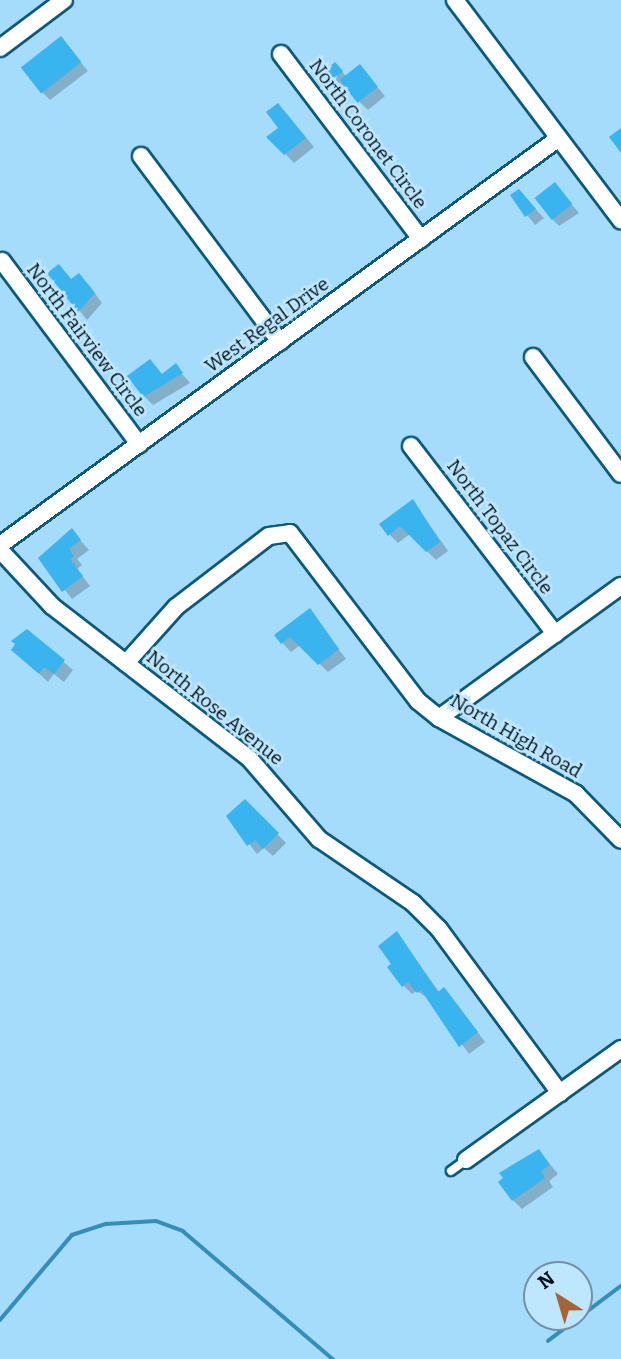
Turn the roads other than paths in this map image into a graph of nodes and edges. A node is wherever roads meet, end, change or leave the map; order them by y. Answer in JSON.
{"nodes":[{"id":1,"x":64,"y":0,"type":"edge"},
{"id":2,"x":455,"y":0,"type":"edge"},
{"id":3,"x":41,"y":7,"type":"edge"},
{"id":4,"x":0,"y":48,"type":"edge"},
{"id":5,"x":281,"y":54,"type":"dead end"},
{"id":6,"x":559,"y":138,"type":"junction"},
{"id":7,"x":141,"y":156,"type":"dead end"},
{"id":8,"x":621,"y":220,"type":"edge"},
{"id":9,"x":421,"y":239,"type":"junction"},
{"id":10,"x":2,"y":261,"type":"edge"},
{"id":11,"x":280,"y":342,"type":"junction"},
{"id":12,"x":533,"y":357,"type":"dead end"},
{"id":13,"x":139,"y":444,"type":"junction"},
{"id":14,"x":411,"y":446,"type":"dead end"},
{"id":15,"x":621,"y":474,"type":"edge"},
{"id":16,"x":0,"y":548,"type":"edge"},
{"id":17,"x":621,"y":586,"type":"edge"},
{"id":18,"x":555,"y":634,"type":"junction"},
{"id":19,"x":126,"y":663,"type":"junction"},
{"id":20,"x":439,"y":718,"type":"junction"},
{"id":21,"x":621,"y":840,"type":"edge"},
{"id":22,"x":621,"y":1049,"type":"edge"},
{"id":23,"x":560,"y":1093,"type":"junction"},
{"id":24,"x":466,"y":1160,"type":"joint"},
{"id":25,"x":451,"y":1171,"type":"dead end"}],
"edges":[{"from":1,"to":3,"type":"street"},
{"from":2,"to":6,"type":"street"},
{"from":3,"to":4,"type":"street"},
{"from":5,"to":9,"type":"street","name":"North Coronet Circle"},
{"from":6,"to":8,"type":"street"},
{"from":6,"to":9,"type":"street","name":"West Regal Drive"},
{"from":7,"to":11,"type":"street"},
{"from":9,"to":11,"type":"street","name":"West Regal Drive"},
{"from":10,"to":13,"type":"street","name":"North Fairview Circle"},
{"from":11,"to":13,"type":"street","name":"West Regal Drive"},
{"from":12,"to":15,"type":"street"},
{"from":13,"to":16,"type":"street","name":"West Regal Drive"},
{"from":14,"to":18,"type":"street","name":"North Topaz Circle"},
{"from":16,"to":19,"type":"street","name":"North Rose Avenue"},
{"from":17,"to":18,"type":"street"},
{"from":18,"to":20,"type":"street"},
{"from":19,"to":20,"type":"street","name":"North High Road"},
{"from":19,"to":23,"type":"street","name":"North Rose Avenue"},
{"from":20,"to":21,"type":"street","name":"North High Road"},
{"from":22,"to":23,"type":"street"},
{"from":23,"to":24,"type":"street"},
{"from":24,"to":25,"type":"lane"}]}
